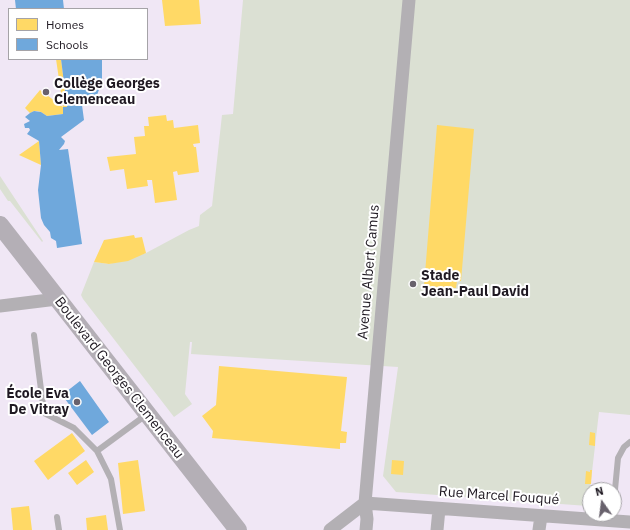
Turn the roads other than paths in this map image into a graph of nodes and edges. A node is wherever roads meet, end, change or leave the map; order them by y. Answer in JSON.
{"nodes":[{"id":1,"x":409,"y":0,"type":"edge"},
{"id":2,"x":0,"y":225,"type":"edge"},
{"id":3,"x":57,"y":299,"type":"junction"},
{"id":4,"x":0,"y":306,"type":"edge"},
{"id":5,"x":34,"y":335,"type":"dead end"},
{"id":6,"x":147,"y":414,"type":"junction"},
{"id":7,"x":630,"y":442,"type":"edge"},
{"id":8,"x":97,"y":450,"type":"junction"},
{"id":9,"x":616,"y":482,"type":"edge"},
{"id":10,"x":365,"y":503,"type":"junction"},
{"id":11,"x":439,"y":509,"type":"junction"},
{"id":12,"x":541,"y":516,"type":"junction"},
{"id":13,"x":57,"y":517,"type":"dead end"},
{"id":14,"x":582,"y":519,"type":"edge"},
{"id":15,"x":59,"y":530,"type":"edge"},
{"id":16,"x":120,"y":530,"type":"edge"},
{"id":17,"x":238,"y":530,"type":"edge"},
{"id":18,"x":330,"y":530,"type":"edge"},
{"id":19,"x":366,"y":530,"type":"edge"},
{"id":20,"x":437,"y":530,"type":"edge"},
{"id":21,"x":539,"y":530,"type":"edge"}],
"edges":[{"from":1,"to":10,"type":"street","name":"Avenue Albert Camus"},
{"from":2,"to":3,"type":"main road","name":"Boulevard Georges Clemenceau"},
{"from":3,"to":4,"type":"street"},
{"from":3,"to":6,"type":"main road","name":"Boulevard Georges Clemenceau"},
{"from":5,"to":8,"type":"lane"},
{"from":6,"to":8,"type":"lane"},
{"from":6,"to":17,"type":"main road","name":"Boulevard Georges Clemenceau"},
{"from":7,"to":9,"type":"lane"},
{"from":8,"to":16,"type":"lane"},
{"from":10,"to":11,"type":"street","name":"Rue Marcel Fouqué"},
{"from":10,"to":18,"type":"street"},
{"from":10,"to":19,"type":"street","name":"Avenue Albert Camus"},
{"from":11,"to":12,"type":"street","name":"Rue Marcel Fouqué"},
{"from":11,"to":20,"type":"street"},
{"from":12,"to":14,"type":"street","name":"Rue Marcel Fouqué"},
{"from":12,"to":21,"type":"street"},
{"from":13,"to":15,"type":"lane"}]}
